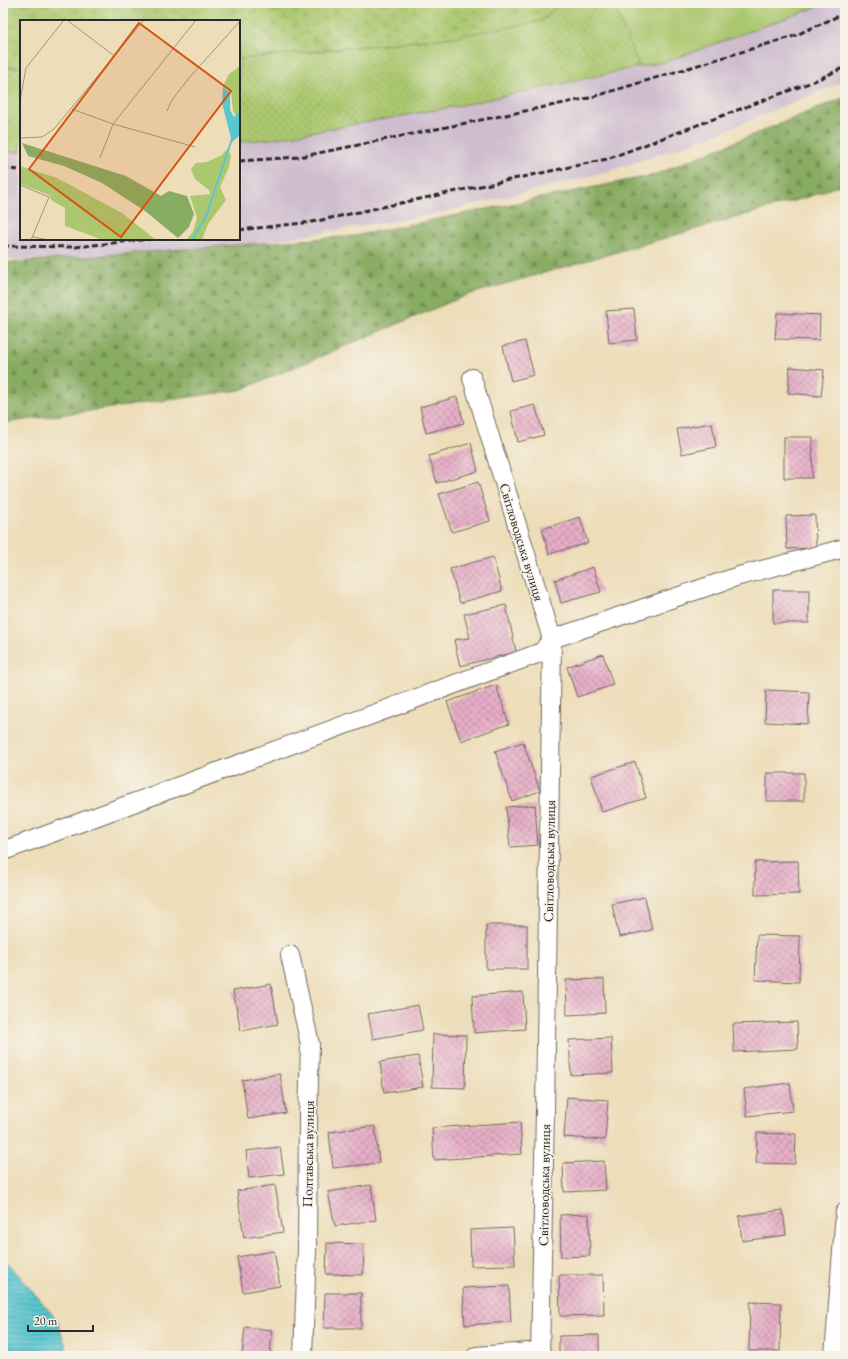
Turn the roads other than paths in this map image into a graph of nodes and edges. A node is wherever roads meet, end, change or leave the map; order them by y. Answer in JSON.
{"nodes":[{"id":1,"x":472,"y":378,"type":"dead end"},
{"id":2,"x":845,"y":548,"type":"edge"},
{"id":3,"x":552,"y":639,"type":"junction"},
{"id":4,"x":3,"y":851,"type":"edge"},
{"id":5,"x":290,"y":955,"type":"dead end"},
{"id":6,"x":845,"y":1212,"type":"edge"},
{"id":7,"x":540,"y":1354,"type":"edge"},
{"id":8,"x":303,"y":1356,"type":"edge"},
{"id":9,"x":476,"y":1356,"type":"edge"},
{"id":10,"x":834,"y":1356,"type":"edge"}],
"edges":[{"from":1,"to":3,"type":"street","name":"Світловодська вулиця"},
{"from":2,"to":3,"type":"street"},
{"from":3,"to":4,"type":"street"},
{"from":3,"to":7,"type":"street","name":"Світловодська вулиця"},
{"from":5,"to":8,"type":"street","name":"Полтавська вулиця"},
{"from":6,"to":10,"type":"street"},
{"from":7,"to":9,"type":"street"}]}
